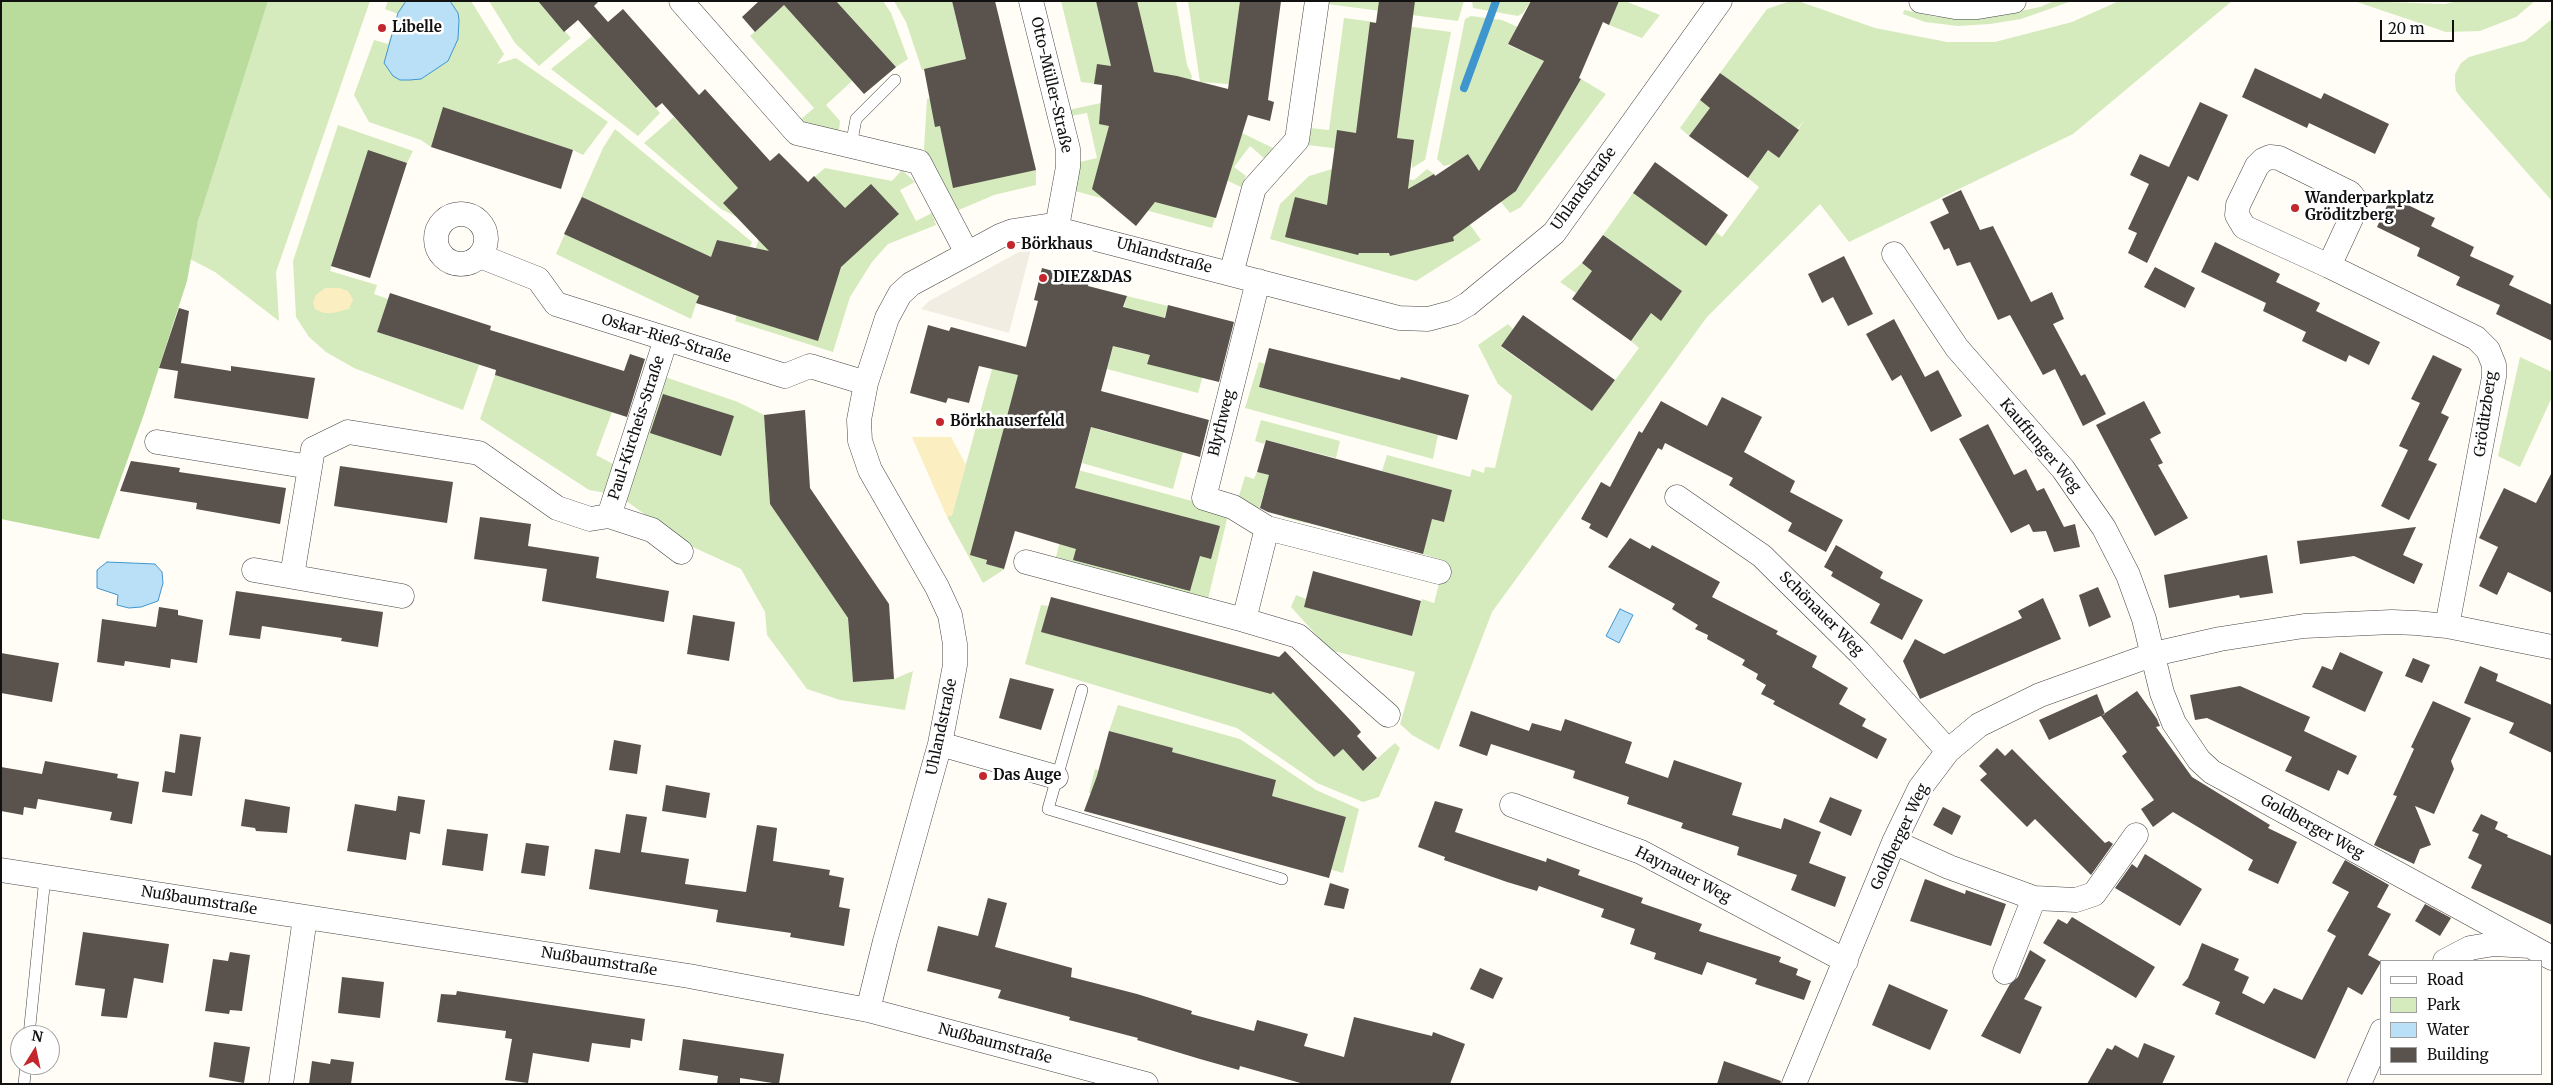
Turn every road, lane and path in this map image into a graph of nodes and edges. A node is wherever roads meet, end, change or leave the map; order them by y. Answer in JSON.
{"nodes":[{"id":1,"x":681,"y":1,"type":"edge"},
{"id":2,"x":1031,"y":1,"type":"edge"},
{"id":3,"x":1317,"y":1,"type":"edge"},
{"id":4,"x":1720,"y":1,"type":"edge"},
{"id":5,"x":1921,"y":1,"type":"edge"},
{"id":6,"x":2014,"y":1,"type":"edge"},
{"id":7,"x":895,"y":80,"type":"dead end"},
{"id":8,"x":851,"y":146,"type":"junction"},
{"id":9,"x":1057,"y":227,"type":"junction"},
{"id":10,"x":966,"y":253,"type":"junction"},
{"id":11,"x":1894,"y":254,"type":"dead end"},
{"id":12,"x":480,"y":256,"type":"dead end"},
{"id":13,"x":2329,"y":266,"type":"junction"},
{"id":14,"x":1231,"y":274,"type":"junction"},
{"id":15,"x":1258,"y":281,"type":"junction"},
{"id":16,"x":666,"y":339,"type":"junction"},
{"id":17,"x":866,"y":383,"type":"junction"},
{"id":18,"x":157,"y":442,"type":"dead end"},
{"id":19,"x":310,"y":467,"type":"junction"},
{"id":20,"x":1677,"y":497,"type":"dead end"},
{"id":21,"x":608,"y":516,"type":"junction"},
{"id":22,"x":1266,"y":528,"type":"junction"},
{"id":23,"x":681,"y":552,"type":"dead end"},
{"id":24,"x":1026,"y":562,"type":"dead end"},
{"id":25,"x":254,"y":570,"type":"dead end"},
{"id":26,"x":1439,"y":572,"type":"dead end"},
{"id":27,"x":292,"y":576,"type":"junction"},
{"id":28,"x":402,"y":596,"type":"dead end"},
{"id":29,"x":1244,"y":620,"type":"junction"},
{"id":30,"x":2447,"y":626,"type":"junction"},
{"id":31,"x":2552,"y":647,"type":"edge"},
{"id":32,"x":2154,"y":654,"type":"junction"},
{"id":33,"x":1082,"y":690,"type":"dead end"},
{"id":34,"x":1388,"y":715,"type":"dead end"},
{"id":35,"x":940,"y":744,"type":"junction"},
{"id":36,"x":1948,"y":751,"type":"junction"},
{"id":37,"x":1056,"y":777,"type":"junction"},
{"id":38,"x":1512,"y":804,"type":"dead end"},
{"id":39,"x":2136,"y":836,"type":"dead end"},
{"id":40,"x":1894,"y":842,"type":"junction"},
{"id":41,"x":1,"y":870,"type":"edge"},
{"id":42,"x":45,"y":877,"type":"junction"},
{"id":43,"x":1282,"y":879,"type":"dead end"},
{"id":44,"x":2034,"y":898,"type":"junction"},
{"id":45,"x":305,"y":918,"type":"junction"},
{"id":46,"x":2530,"y":946,"type":"junction"},
{"id":47,"x":2552,"y":958,"type":"edge"},
{"id":48,"x":2447,"y":960,"type":"edge"},
{"id":49,"x":1846,"y":961,"type":"junction"},
{"id":50,"x":2005,"y":972,"type":"dead end"},
{"id":51,"x":868,"y":1010,"type":"junction"},
{"id":52,"x":30,"y":1025,"type":"edge"},
{"id":53,"x":2380,"y":1036,"type":"edge"},
{"id":54,"x":281,"y":1084,"type":"edge"},
{"id":55,"x":1146,"y":1084,"type":"edge"},
{"id":56,"x":1794,"y":1084,"type":"edge"},
{"id":57,"x":2359,"y":1084,"type":"edge"}],
"edges":[{"from":1,"to":8,"type":"street"},
{"from":2,"to":9,"type":"street","name":"Otto-Müller-Straße"},
{"from":3,"to":14,"type":"street"},
{"from":4,"to":15,"type":"street","name":"Uhlandstraße"},
{"from":5,"to":6,"type":"street"},
{"from":7,"to":8,"type":"lane"},
{"from":8,"to":10,"type":"street"},
{"from":9,"to":10,"type":"street","name":"Uhlandstraße"},
{"from":9,"to":14,"type":"street","name":"Uhlandstraße"},
{"from":10,"to":17,"type":"street","name":"Uhlandstraße"},
{"from":11,"to":32,"type":"street","name":"Kauffunger Weg"},
{"from":12,"to":16,"type":"street","name":"Oskar-Rieß-Straße"},
{"from":13,"to":13,"type":"street","name":"Gröditzberg"},
{"from":13,"to":30,"type":"street","name":"Gröditzberg"},
{"from":14,"to":15,"type":"street","name":"Uhlandstraße"},
{"from":15,"to":22,"type":"street","name":"Blythweg"},
{"from":16,"to":17,"type":"street","name":"Oskar-Rieß-Straße"},
{"from":16,"to":21,"type":"street","name":"Paul-Kircheis-Straße"},
{"from":17,"to":35,"type":"street","name":"Uhlandstraße"},
{"from":18,"to":19,"type":"street"},
{"from":19,"to":21,"type":"street","name":"Paul-Kircheis-Straße"},
{"from":19,"to":27,"type":"street","name":"Paul-Kircheis-Straße"},
{"from":20,"to":36,"type":"street","name":"Schönauer Weg"},
{"from":21,"to":23,"type":"street","name":"Paul-Kircheis-Straße"},
{"from":22,"to":26,"type":"street","name":"Blythweg"},
{"from":22,"to":29,"type":"street"},
{"from":24,"to":29,"type":"street"},
{"from":25,"to":27,"type":"street"},
{"from":27,"to":28,"type":"street"},
{"from":29,"to":34,"type":"street"},
{"from":30,"to":31,"type":"street","name":"Goldberger Weg"},
{"from":30,"to":32,"type":"street","name":"Goldberger Weg"},
{"from":32,"to":36,"type":"street","name":"Goldberger Weg"},
{"from":32,"to":46,"type":"street","name":"Goldberger Weg"},
{"from":33,"to":37,"type":"lane"},
{"from":35,"to":37,"type":"street"},
{"from":35,"to":51,"type":"street","name":"Uhlandstraße"},
{"from":36,"to":40,"type":"street","name":"Goldberger Weg"},
{"from":37,"to":43,"type":"lane"},
{"from":38,"to":49,"type":"street","name":"Haynauer Weg"},
{"from":39,"to":44,"type":"street"},
{"from":40,"to":44,"type":"street"},
{"from":40,"to":49,"type":"street","name":"Goldberger Weg"},
{"from":41,"to":42,"type":"street","name":"Nußbaumstraße"},
{"from":42,"to":45,"type":"street","name":"Nußbaumstraße"},
{"from":42,"to":52,"type":"lane"},
{"from":44,"to":50,"type":"street"},
{"from":45,"to":51,"type":"street","name":"Nußbaumstraße"},
{"from":45,"to":54,"type":"street"},
{"from":46,"to":47,"type":"street","name":"Goldberger Weg"},
{"from":46,"to":48,"type":"street"},
{"from":49,"to":56,"type":"street","name":"Goldberger Weg"},
{"from":51,"to":55,"type":"street","name":"Nußbaumstraße"},
{"from":53,"to":57,"type":"street"}]}
